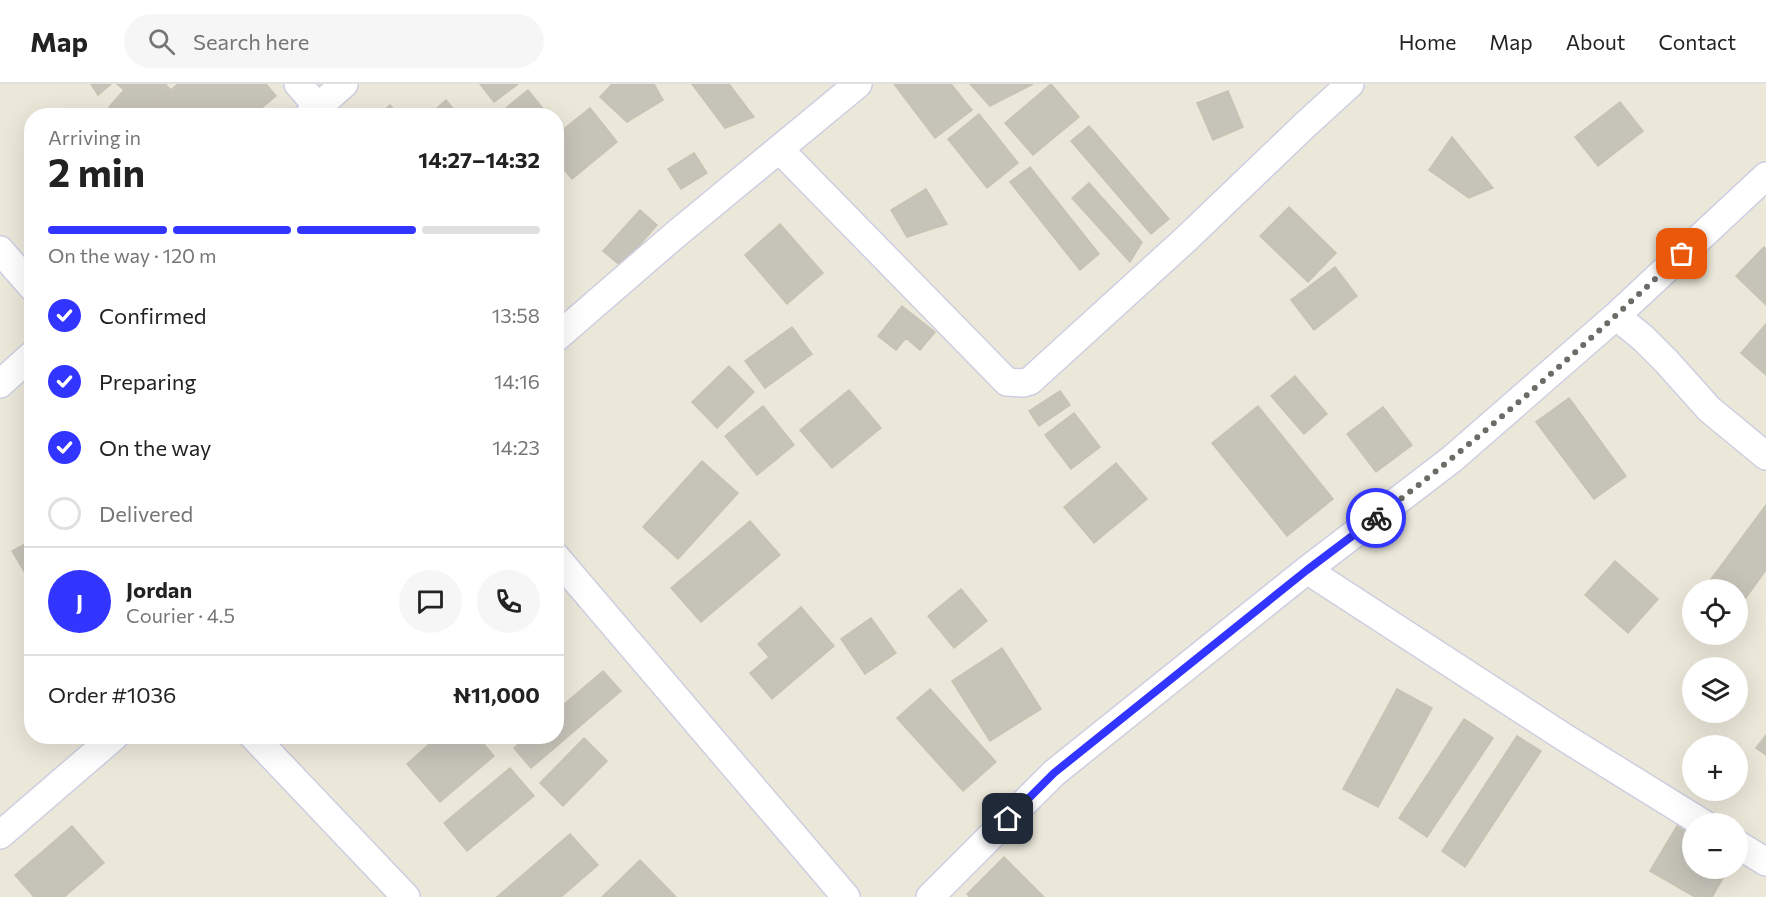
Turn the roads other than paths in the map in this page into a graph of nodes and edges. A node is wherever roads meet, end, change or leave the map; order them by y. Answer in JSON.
{"nodes":[{"id":1,"x":298,"y":84,"type":"edge"},
{"id":2,"x":344,"y":84,"type":"edge"},
{"id":3,"x":858,"y":84,"type":"edge"},
{"id":4,"x":1350,"y":84,"type":"edge"},
{"id":5,"x":311,"y":108,"type":"edge"},
{"id":6,"x":316,"y":108,"type":"edge"},
{"id":7,"x":779,"y":149,"type":"junction"},
{"id":8,"x":1766,"y":176,"type":"edge"},
{"id":9,"x":0,"y":250,"type":"edge"},
{"id":10,"x":24,"y":278,"type":"edge"},
{"id":11,"x":1616,"y":316,"type":"junction"},
{"id":12,"x":564,"y":331,"type":"edge"},
{"id":13,"x":24,"y":362,"type":"edge"},
{"id":14,"x":0,"y":384,"type":"edge"},
{"id":15,"x":1766,"y":456,"type":"edge"},
{"id":16,"x":564,"y":566,"type":"edge"},
{"id":17,"x":1307,"y":570,"type":"junction"},
{"id":18,"x":106,"y":744,"type":"edge"},
{"id":19,"x":261,"y":744,"type":"edge"},
{"id":20,"x":1686,"y":813,"type":"edge"},
{"id":21,"x":0,"y":835,"type":"edge"},
{"id":22,"x":1748,"y":851,"type":"edge"},
{"id":23,"x":1766,"y":862,"type":"edge"},
{"id":24,"x":406,"y":897,"type":"edge"},
{"id":25,"x":846,"y":897,"type":"edge"},
{"id":26,"x":930,"y":897,"type":"edge"}],
"edges":[{"from":1,"to":5,"type":"street"},
{"from":2,"to":6,"type":"street"},
{"from":3,"to":7,"type":"street"},
{"from":4,"to":7,"type":"street"},
{"from":7,"to":12,"type":"street"},
{"from":8,"to":11,"type":"street"},
{"from":9,"to":10,"type":"street"},
{"from":11,"to":15,"type":"street"},
{"from":11,"to":17,"type":"street"},
{"from":13,"to":14,"type":"street"},
{"from":16,"to":25,"type":"street"},
{"from":17,"to":20,"type":"street"},
{"from":17,"to":26,"type":"street"},
{"from":18,"to":21,"type":"street"},
{"from":19,"to":24,"type":"street"},
{"from":22,"to":23,"type":"street"}]}
